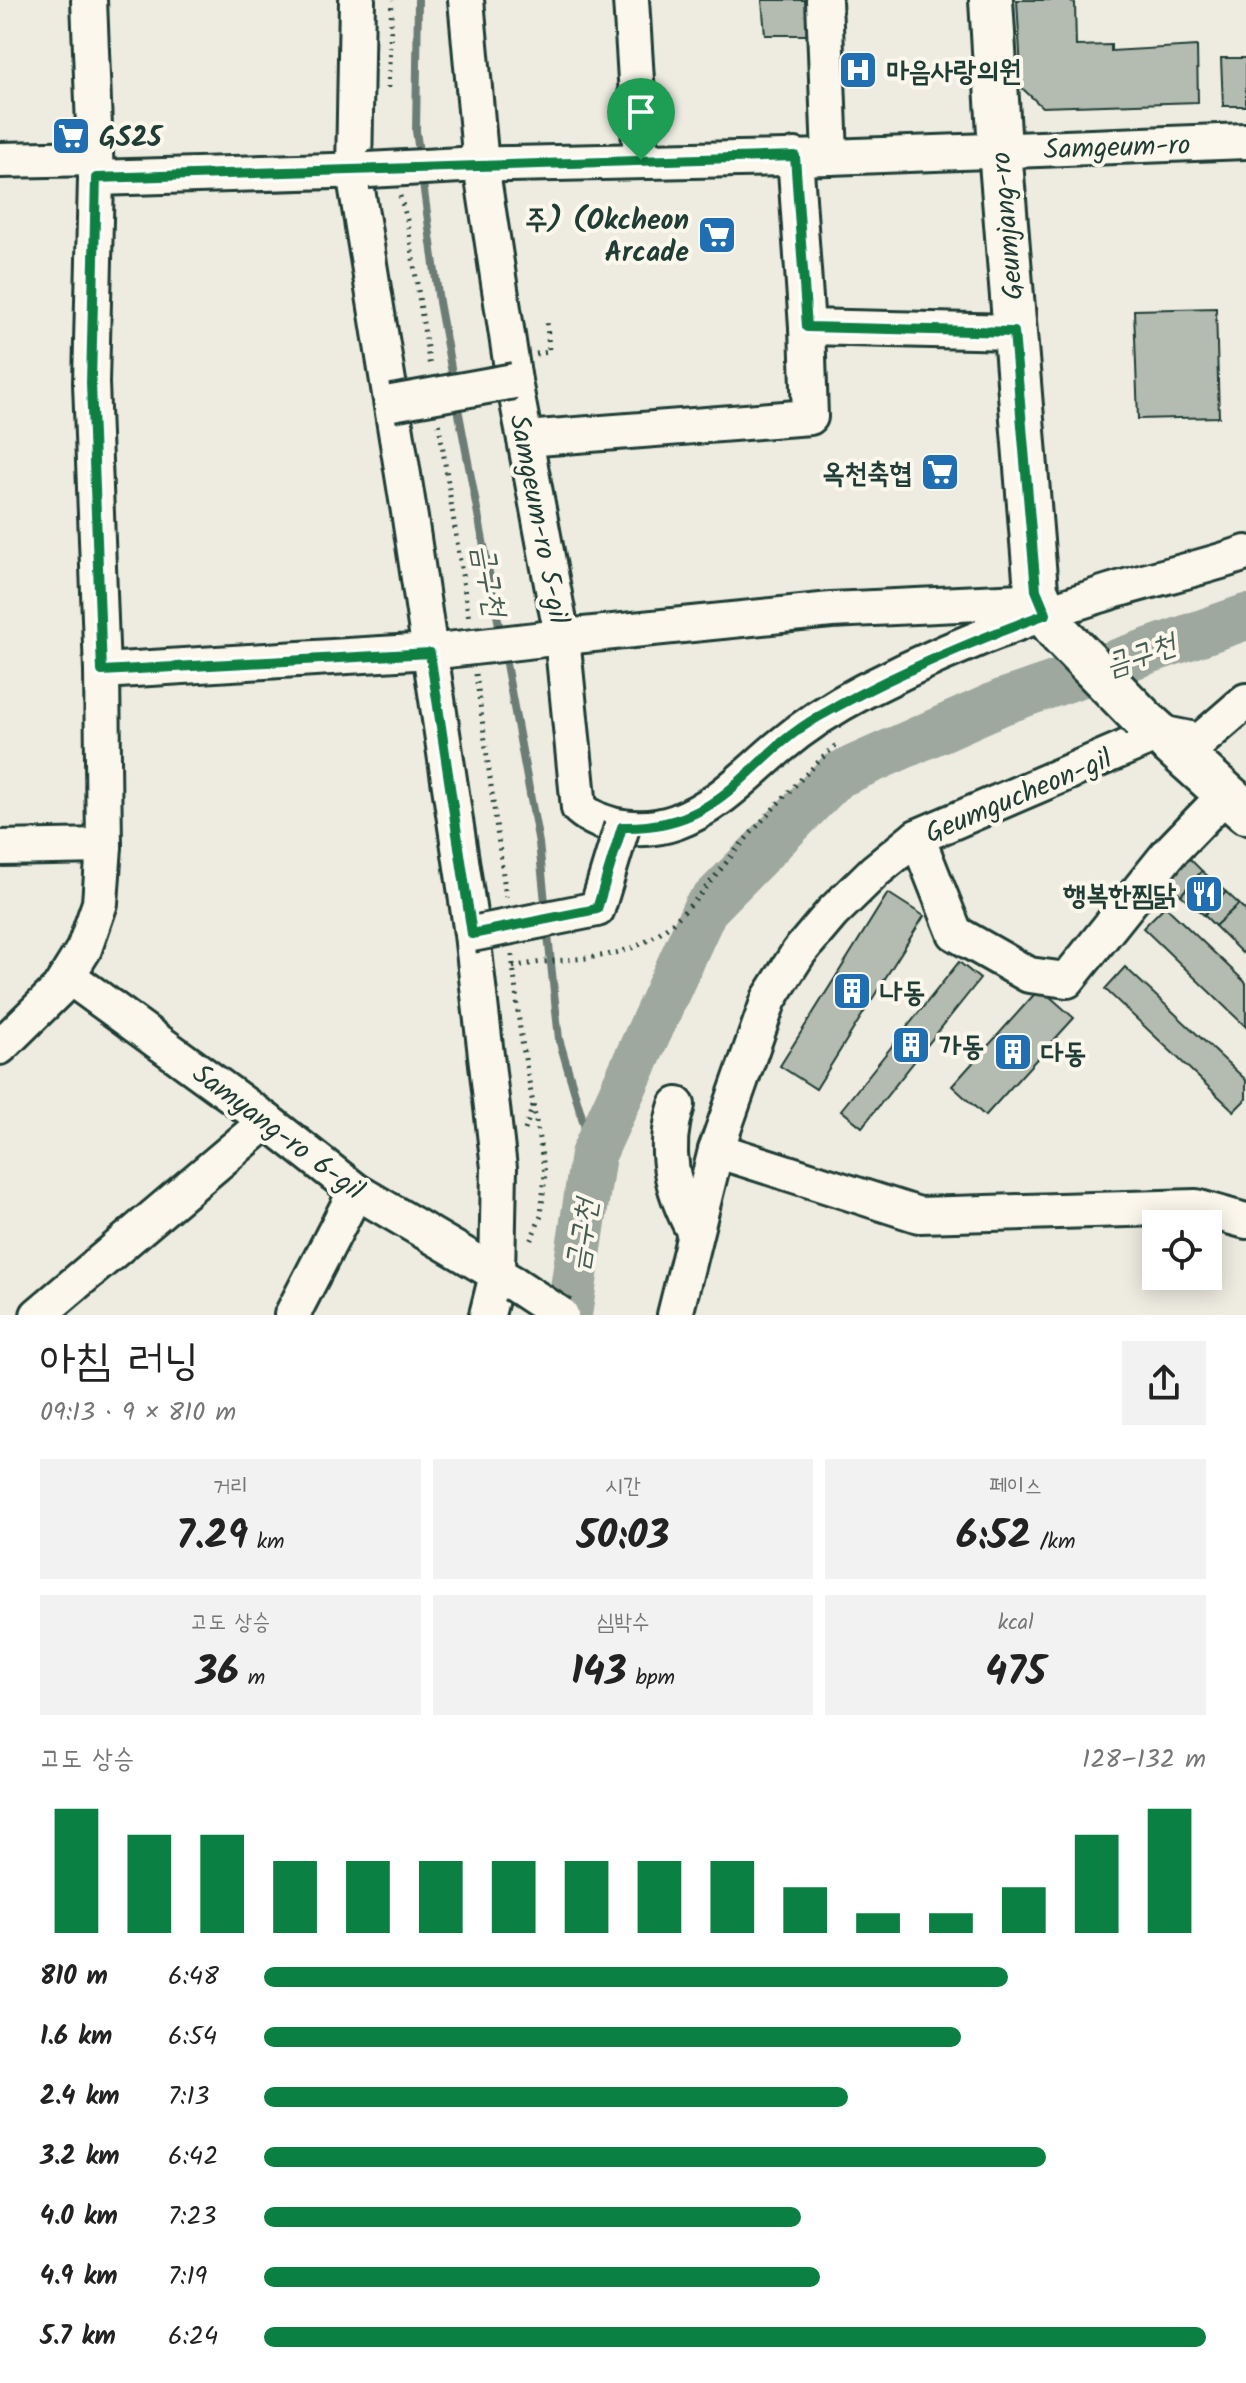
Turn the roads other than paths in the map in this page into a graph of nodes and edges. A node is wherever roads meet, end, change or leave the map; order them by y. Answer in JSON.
{"nodes":[{"id":1,"x":89,"y":0,"type":"edge"},
{"id":2,"x":357,"y":0,"type":"edge"},
{"id":3,"x":466,"y":0,"type":"edge"},
{"id":4,"x":631,"y":0,"type":"edge"},
{"id":5,"x":824,"y":0,"type":"edge"},
{"id":6,"x":991,"y":0,"type":"edge"},
{"id":7,"x":1246,"y":141,"type":"edge"},
{"id":8,"x":1000,"y":150,"type":"junction"},
{"id":9,"x":795,"y":156,"type":"junction"},
{"id":10,"x":830,"y":157,"type":"junction"},
{"id":11,"x":0,"y":160,"type":"edge"},
{"id":12,"x":641,"y":160,"type":"junction"},
{"id":13,"x":471,"y":165,"type":"junction"},
{"id":14,"x":96,"y":168,"type":"junction"},
{"id":15,"x":361,"y":170,"type":"junction"},
{"id":16,"x":807,"y":327,"type":"junction"},
{"id":17,"x":1014,"y":332,"type":"junction"},
{"id":18,"x":514,"y":381,"type":"junction"},
{"id":19,"x":392,"y":403,"type":"junction"},
{"id":20,"x":525,"y":439,"type":"junction"},
{"id":21,"x":1246,"y":553,"type":"edge"},
{"id":22,"x":1050,"y":617,"type":"junction"},
{"id":23,"x":553,"y":638,"type":"junction"},
{"id":24,"x":439,"y":652,"type":"junction"},
{"id":25,"x":102,"y":671,"type":"junction"},
{"id":26,"x":1246,"y":701,"type":"edge"},
{"id":27,"x":1151,"y":726,"type":"junction"},
{"id":28,"x":1236,"y":803,"type":"edge"},
{"id":29,"x":622,"y":827,"type":"junction"},
{"id":30,"x":917,"y":837,"type":"junction"},
{"id":31,"x":104,"y":846,"type":"junction"},
{"id":32,"x":0,"y":848,"type":"edge"},
{"id":33,"x":472,"y":934,"type":"junction"},
{"id":34,"x":68,"y":976,"type":"junction"},
{"id":35,"x":0,"y":1047,"type":"edge"},
{"id":36,"x":677,"y":1105,"type":"dead end"},
{"id":37,"x":267,"y":1121,"type":"junction"},
{"id":38,"x":716,"y":1150,"type":"junction"},
{"id":39,"x":356,"y":1191,"type":"junction"},
{"id":40,"x":1246,"y":1221,"type":"edge"},
{"id":41,"x":694,"y":1231,"type":"junction"},
{"id":42,"x":506,"y":1279,"type":"junction"},
{"id":43,"x":38,"y":1315,"type":"edge"},
{"id":44,"x":292,"y":1315,"type":"edge"},
{"id":45,"x":487,"y":1315,"type":"edge"},
{"id":46,"x":561,"y":1315,"type":"edge"},
{"id":47,"x":675,"y":1315,"type":"edge"}],
"edges":[{"from":1,"to":14,"type":"street"},
{"from":2,"to":15,"type":"street"},
{"from":3,"to":13,"type":"street","name":"Samgeum-ro 5-gil"},
{"from":4,"to":12,"type":"street"},
{"from":5,"to":10,"type":"street"},
{"from":6,"to":8,"type":"main road","name":"Geumjang-ro"},
{"from":7,"to":8,"type":"street","name":"Samgeum-ro"},
{"from":8,"to":10,"type":"street","name":"Samgeum-ro"},
{"from":8,"to":17,"type":"main road","name":"Geumjang-ro"},
{"from":9,"to":10,"type":"street","name":"Samgeum-ro"},
{"from":9,"to":12,"type":"street","name":"Samgeum-ro"},
{"from":9,"to":16,"type":"street"},
{"from":11,"to":14,"type":"street"},
{"from":12,"to":13,"type":"street","name":"Samgeum-ro"},
{"from":13,"to":15,"type":"street","name":"Samgeum-ro","bridge":true},
{"from":13,"to":18,"type":"street","name":"Samgeum-ro 5-gil"},
{"from":14,"to":15,"type":"street"},
{"from":14,"to":25,"type":"street"},
{"from":15,"to":19,"type":"street"},
{"from":16,"to":17,"type":"street"},
{"from":16,"to":20,"type":"street"},
{"from":17,"to":22,"type":"main road","name":"Geumjang-ro"},
{"from":18,"to":19,"type":"street","bridge":true},
{"from":18,"to":20,"type":"street","name":"Samgeum-ro 5-gil"},
{"from":19,"to":24,"type":"street"},
{"from":20,"to":23,"type":"street","name":"Samgeum-ro 5-gil"},
{"from":21,"to":22,"type":"street"},
{"from":22,"to":23,"type":"street","name":"Samgeum-ro 5-gil"},
{"from":22,"to":27,"type":"main road","bridge":true},
{"from":22,"to":29,"type":"street"},
{"from":23,"to":24,"type":"street","bridge":true},
{"from":23,"to":29,"type":"street"},
{"from":24,"to":25,"type":"street"},
{"from":24,"to":33,"type":"street"},
{"from":25,"to":31,"type":"street"},
{"from":26,"to":27,"type":"street"},
{"from":27,"to":28,"type":"main road"},
{"from":27,"to":30,"type":"street","name":"Geumgucheon-gil"},
{"from":28,"to":30,"type":"street"},
{"from":29,"to":33,"type":"street","bridge":true},
{"from":30,"to":38,"type":"street","name":"Geumgucheon-gil"},
{"from":31,"to":32,"type":"street"},
{"from":31,"to":34,"type":"street"},
{"from":33,"to":42,"type":"street"},
{"from":34,"to":35,"type":"street"},
{"from":34,"to":37,"type":"street","name":"Samyang-ro 6-gil"},
{"from":36,"to":41,"type":"street"},
{"from":37,"to":39,"type":"street","name":"Samyang-ro 6-gil"},
{"from":37,"to":43,"type":"street"},
{"from":38,"to":40,"type":"street"},
{"from":38,"to":41,"type":"street","name":"Geumgucheon-gil"},
{"from":39,"to":42,"type":"street","name":"Samyang-ro 6-gil"},
{"from":39,"to":44,"type":"street"},
{"from":41,"to":47,"type":"street","name":"Geumgucheon-gil"},
{"from":42,"to":45,"type":"street"},
{"from":42,"to":46,"type":"street","name":"Samyang-ro 6-gil","bridge":true}]}
